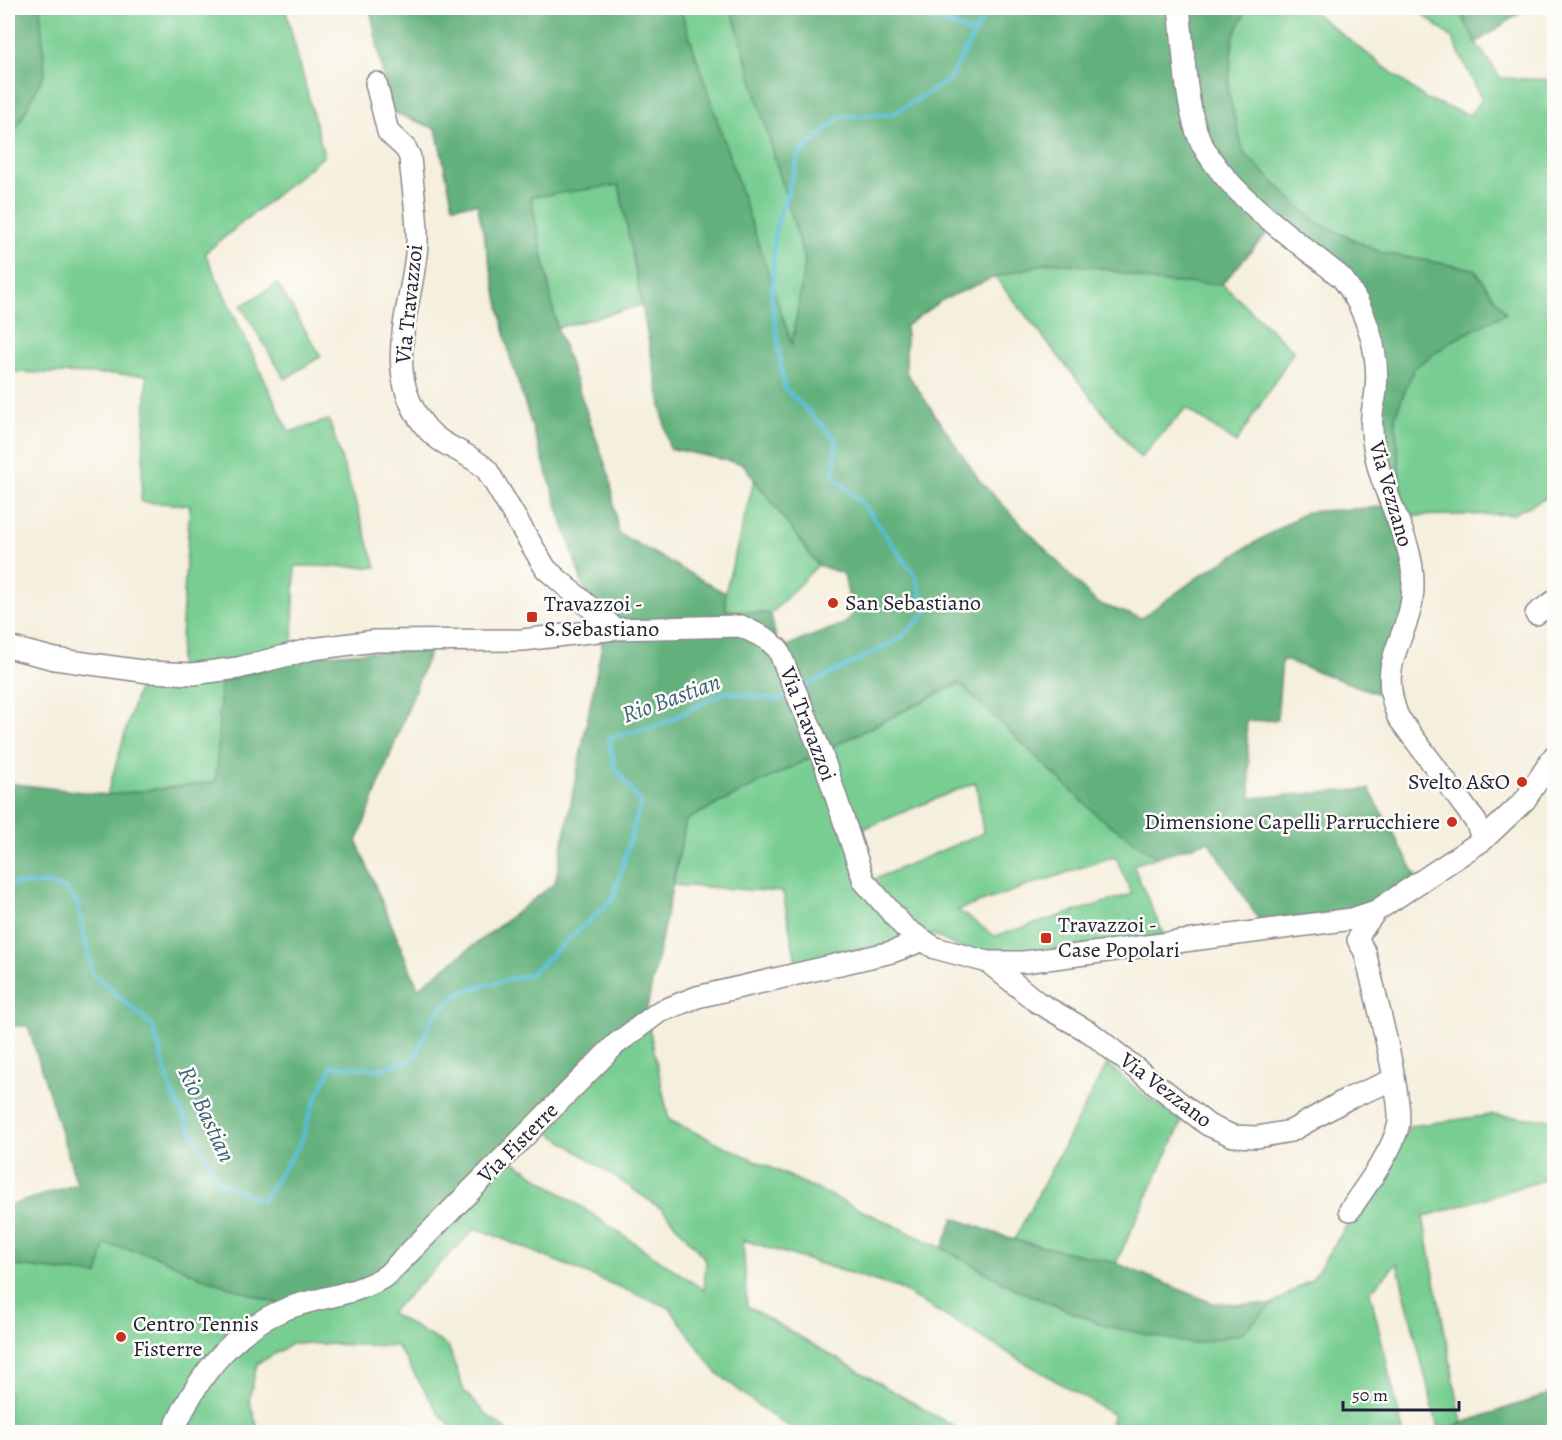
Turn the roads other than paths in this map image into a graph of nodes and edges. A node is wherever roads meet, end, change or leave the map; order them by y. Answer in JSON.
{"nodes":[{"id":1,"x":1179,"y":8,"type":"edge"},
{"id":2,"x":376,"y":83,"type":"dead end"},
{"id":3,"x":1554,"y":601,"type":"edge"},
{"id":4,"x":1536,"y":614,"type":"dead end"},
{"id":5,"x":615,"y":629,"type":"junction"},
{"id":6,"x":8,"y":647,"type":"edge"},
{"id":7,"x":1554,"y":756,"type":"edge"},
{"id":8,"x":1483,"y":840,"type":"junction"},
{"id":9,"x":1376,"y":910,"type":"junction"},
{"id":10,"x":921,"y":941,"type":"junction"},
{"id":11,"x":988,"y":962,"type":"junction"},
{"id":12,"x":1393,"y":1080,"type":"junction"},
{"id":13,"x":1350,"y":1210,"type":"dead end"},
{"id":14,"x":173,"y":1432,"type":"edge"}],
"edges":[{"from":1,"to":8,"type":"street","name":"Via Vezzano"},
{"from":2,"to":5,"type":"street","name":"Via Travazzoi"},
{"from":3,"to":4,"type":"street"},
{"from":5,"to":6,"type":"street","name":"Via Travazzoi"},
{"from":5,"to":10,"type":"street","name":"Via Travazzoi"},
{"from":7,"to":8,"type":"street","name":"Via Vezzano"},
{"from":8,"to":9,"type":"street","name":"Via Vezzano"},
{"from":9,"to":11,"type":"street","name":"Via Vezzano"},
{"from":9,"to":12,"type":"street","name":"Via Vezzano"},
{"from":10,"to":11,"type":"street","name":"Via Vezzano"},
{"from":10,"to":14,"type":"street","name":"Via Fisterre"},
{"from":11,"to":12,"type":"street","name":"Via Vezzano"},
{"from":12,"to":13,"type":"street","name":"Via Vezzano"}]}
